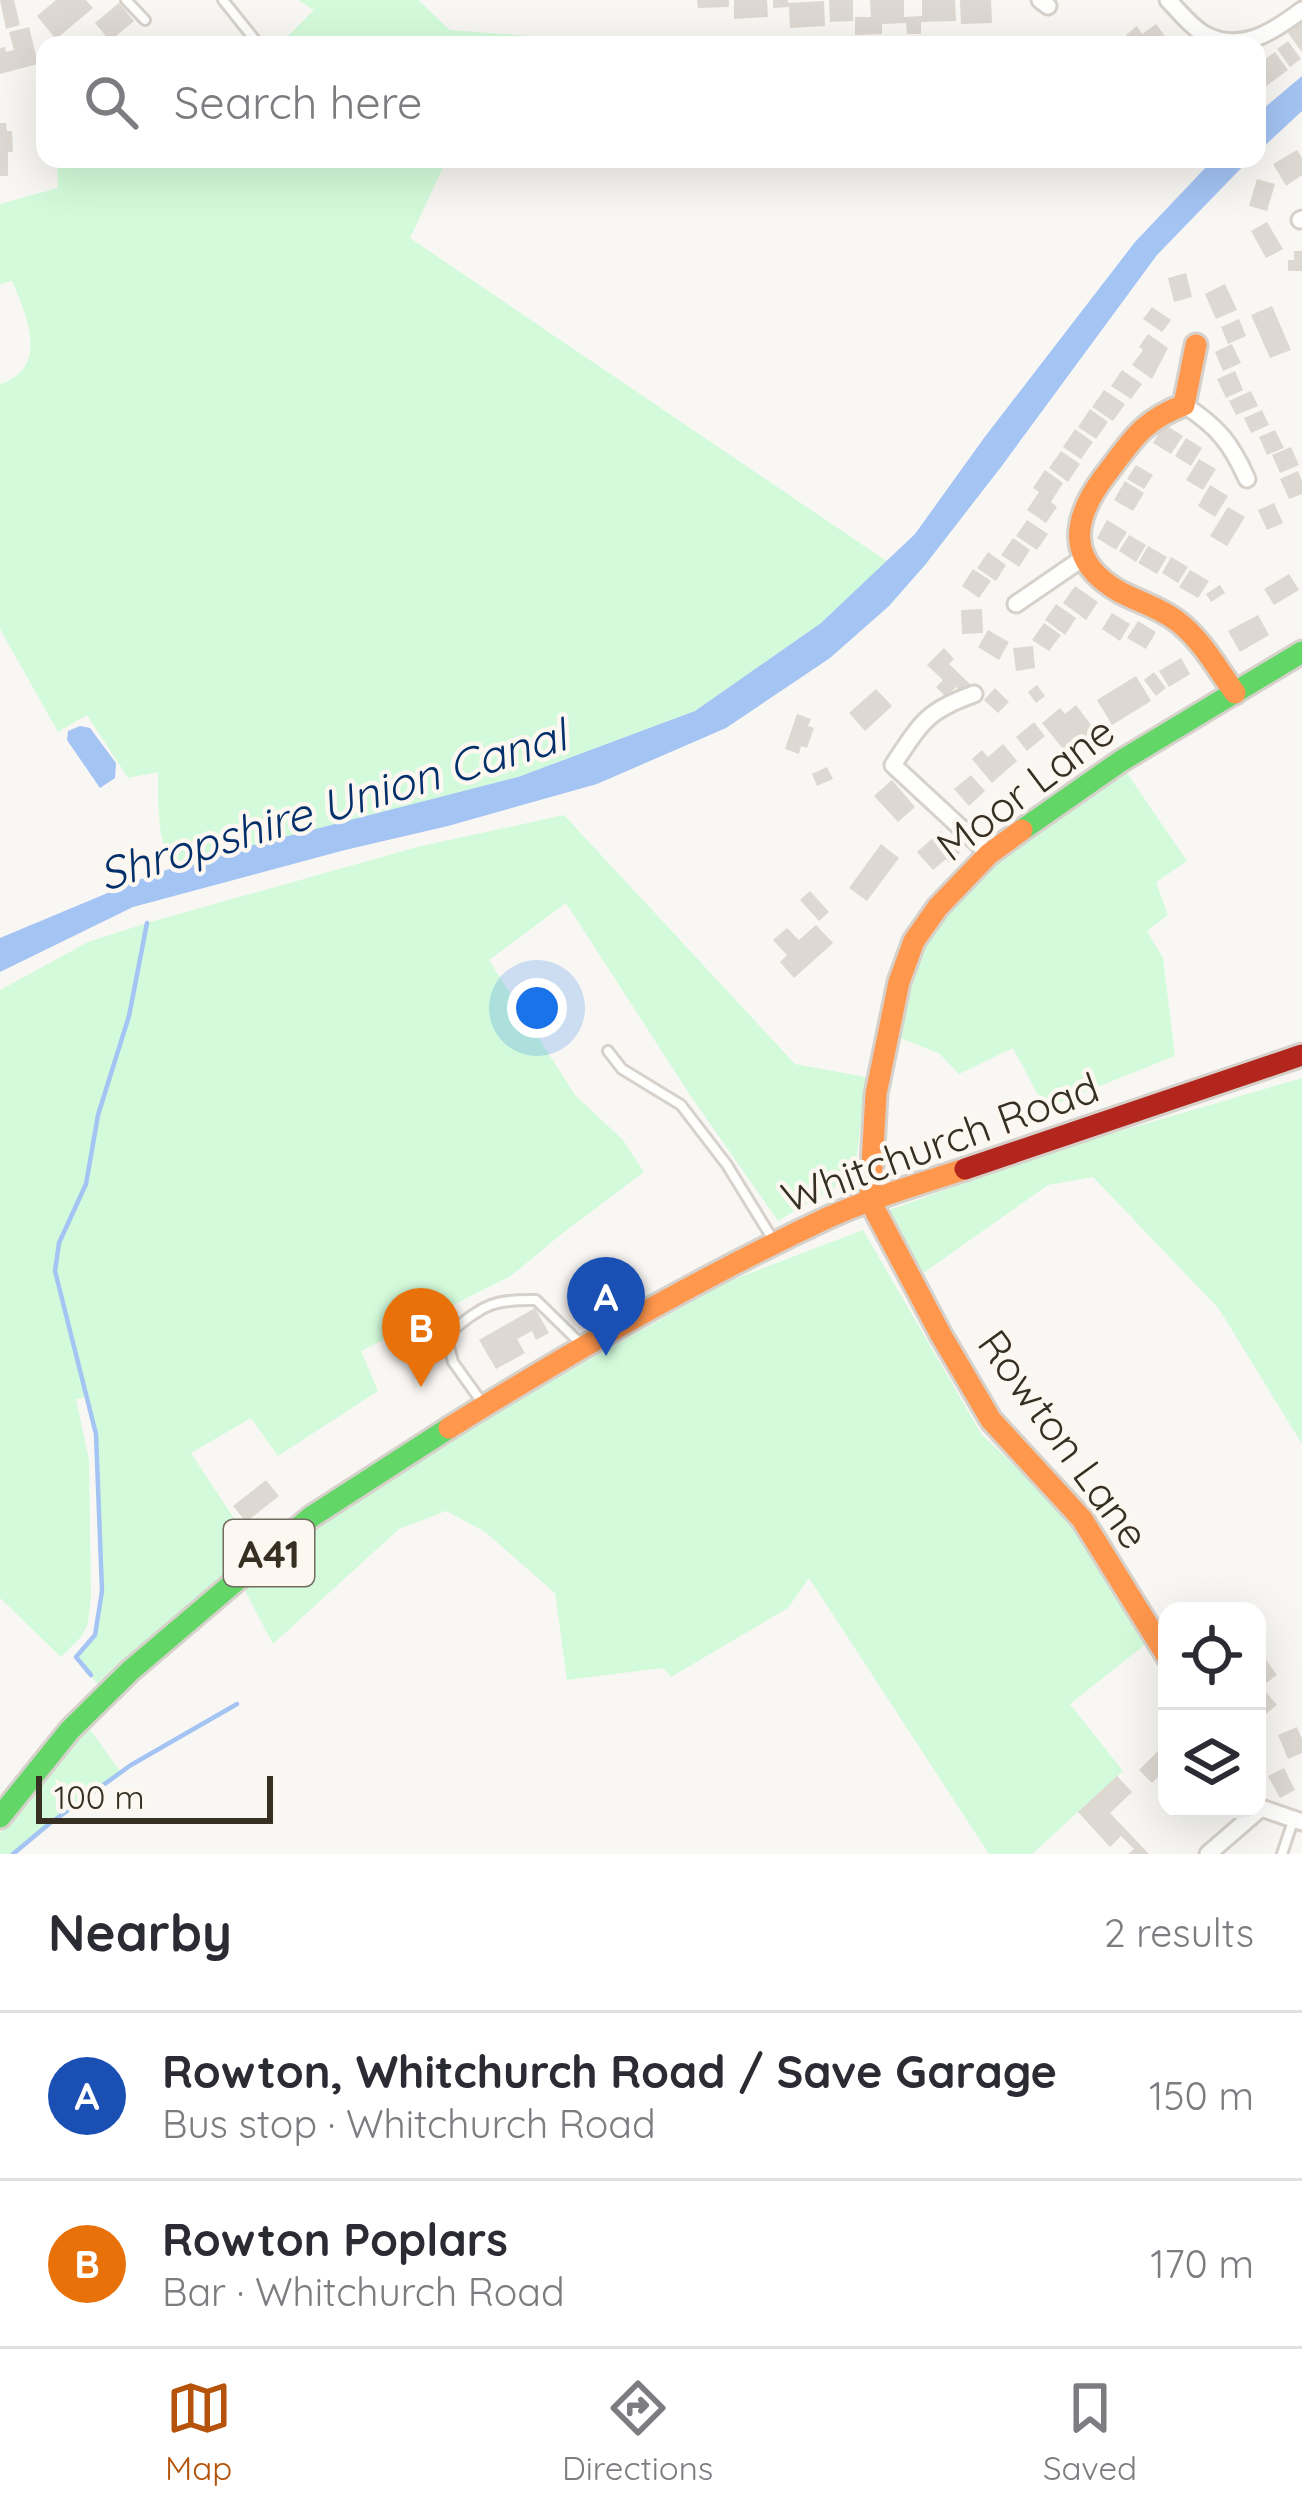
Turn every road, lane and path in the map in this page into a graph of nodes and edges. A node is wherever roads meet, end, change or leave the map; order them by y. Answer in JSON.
{"nodes":[{"id":1,"x":126,"y":0,"type":"edge"},
{"id":2,"x":223,"y":0,"type":"edge"},
{"id":3,"x":1168,"y":0,"type":"edge"},
{"id":4,"x":1302,"y":10,"type":"edge"},
{"id":5,"x":146,"y":20,"type":"dead end"},
{"id":6,"x":252,"y":36,"type":"edge"},
{"id":7,"x":1211,"y":36,"type":"edge"},
{"id":8,"x":1258,"y":36,"type":"edge"},
{"id":9,"x":1196,"y":345,"type":"dead end"},
{"id":10,"x":1184,"y":405,"type":"junction"},
{"id":11,"x":1247,"y":479,"type":"dead end"},
{"id":12,"x":1083,"y":558,"type":"junction"},
{"id":13,"x":1016,"y":604,"type":"dead end"},
{"id":14,"x":1302,"y":652,"type":"edge"},
{"id":15,"x":1235,"y":693,"type":"junction"},
{"id":16,"x":974,"y":694,"type":"dead end"},
{"id":17,"x":989,"y":854,"type":"junction"},
{"id":18,"x":608,"y":1051,"type":"dead end"},
{"id":19,"x":1302,"y":1055,"type":"edge"},
{"id":20,"x":870,"y":1201,"type":"junction"},
{"id":21,"x":776,"y":1244,"type":"junction"},
{"id":22,"x":584,"y":1347,"type":"junction"},
{"id":23,"x":484,"y":1406,"type":"junction"},
{"id":24,"x":1158,"y":1641,"type":"edge"},
{"id":25,"x":1266,"y":1807,"type":"edge"},
{"id":26,"x":0,"y":1816,"type":"edge"},
{"id":27,"x":1245,"y":1818,"type":"edge"},
{"id":28,"x":1298,"y":1820,"type":"edge"},
{"id":29,"x":1208,"y":1854,"type":"edge"},
{"id":30,"x":1282,"y":1854,"type":"edge"}],
"edges":[{"from":1,"to":5,"type":"lane"},
{"from":2,"to":6,"type":"lane"},
{"from":3,"to":7,"type":"street"},
{"from":4,"to":8,"type":"street"},
{"from":9,"to":10,"type":"main road"},
{"from":10,"to":11,"type":"street"},
{"from":10,"to":12,"type":"main road"},
{"from":12,"to":13,"type":"street"},
{"from":12,"to":15,"type":"main road"},
{"from":14,"to":15,"type":"main road","name":"Moor Lane"},
{"from":15,"to":17,"type":"main road","name":"Moor Lane"},
{"from":16,"to":17,"type":"street"},
{"from":17,"to":20,"type":"main road","name":"Moor Lane"},
{"from":18,"to":21,"type":"lane"},
{"from":19,"to":20,"type":"main road","name":"Whitchurch Road","number":"A41"},
{"from":20,"to":21,"type":"main road","name":"Whitchurch Road","number":"A41"},
{"from":20,"to":24,"type":"main road","name":"Rowton Lane"},
{"from":21,"to":22,"type":"main road","name":"Whitchurch Road","number":"A41"},
{"from":22,"to":23,"type":"main road","name":"Whitchurch Road","number":"A41"},
{"from":22,"to":23,"type":"lane"},
{"from":23,"to":26,"type":"main road","name":"Whitchurch Road","number":"A41"},
{"from":25,"to":28,"type":"street"},
{"from":27,"to":29,"type":"street"},
{"from":28,"to":30,"type":"lane"}]}
